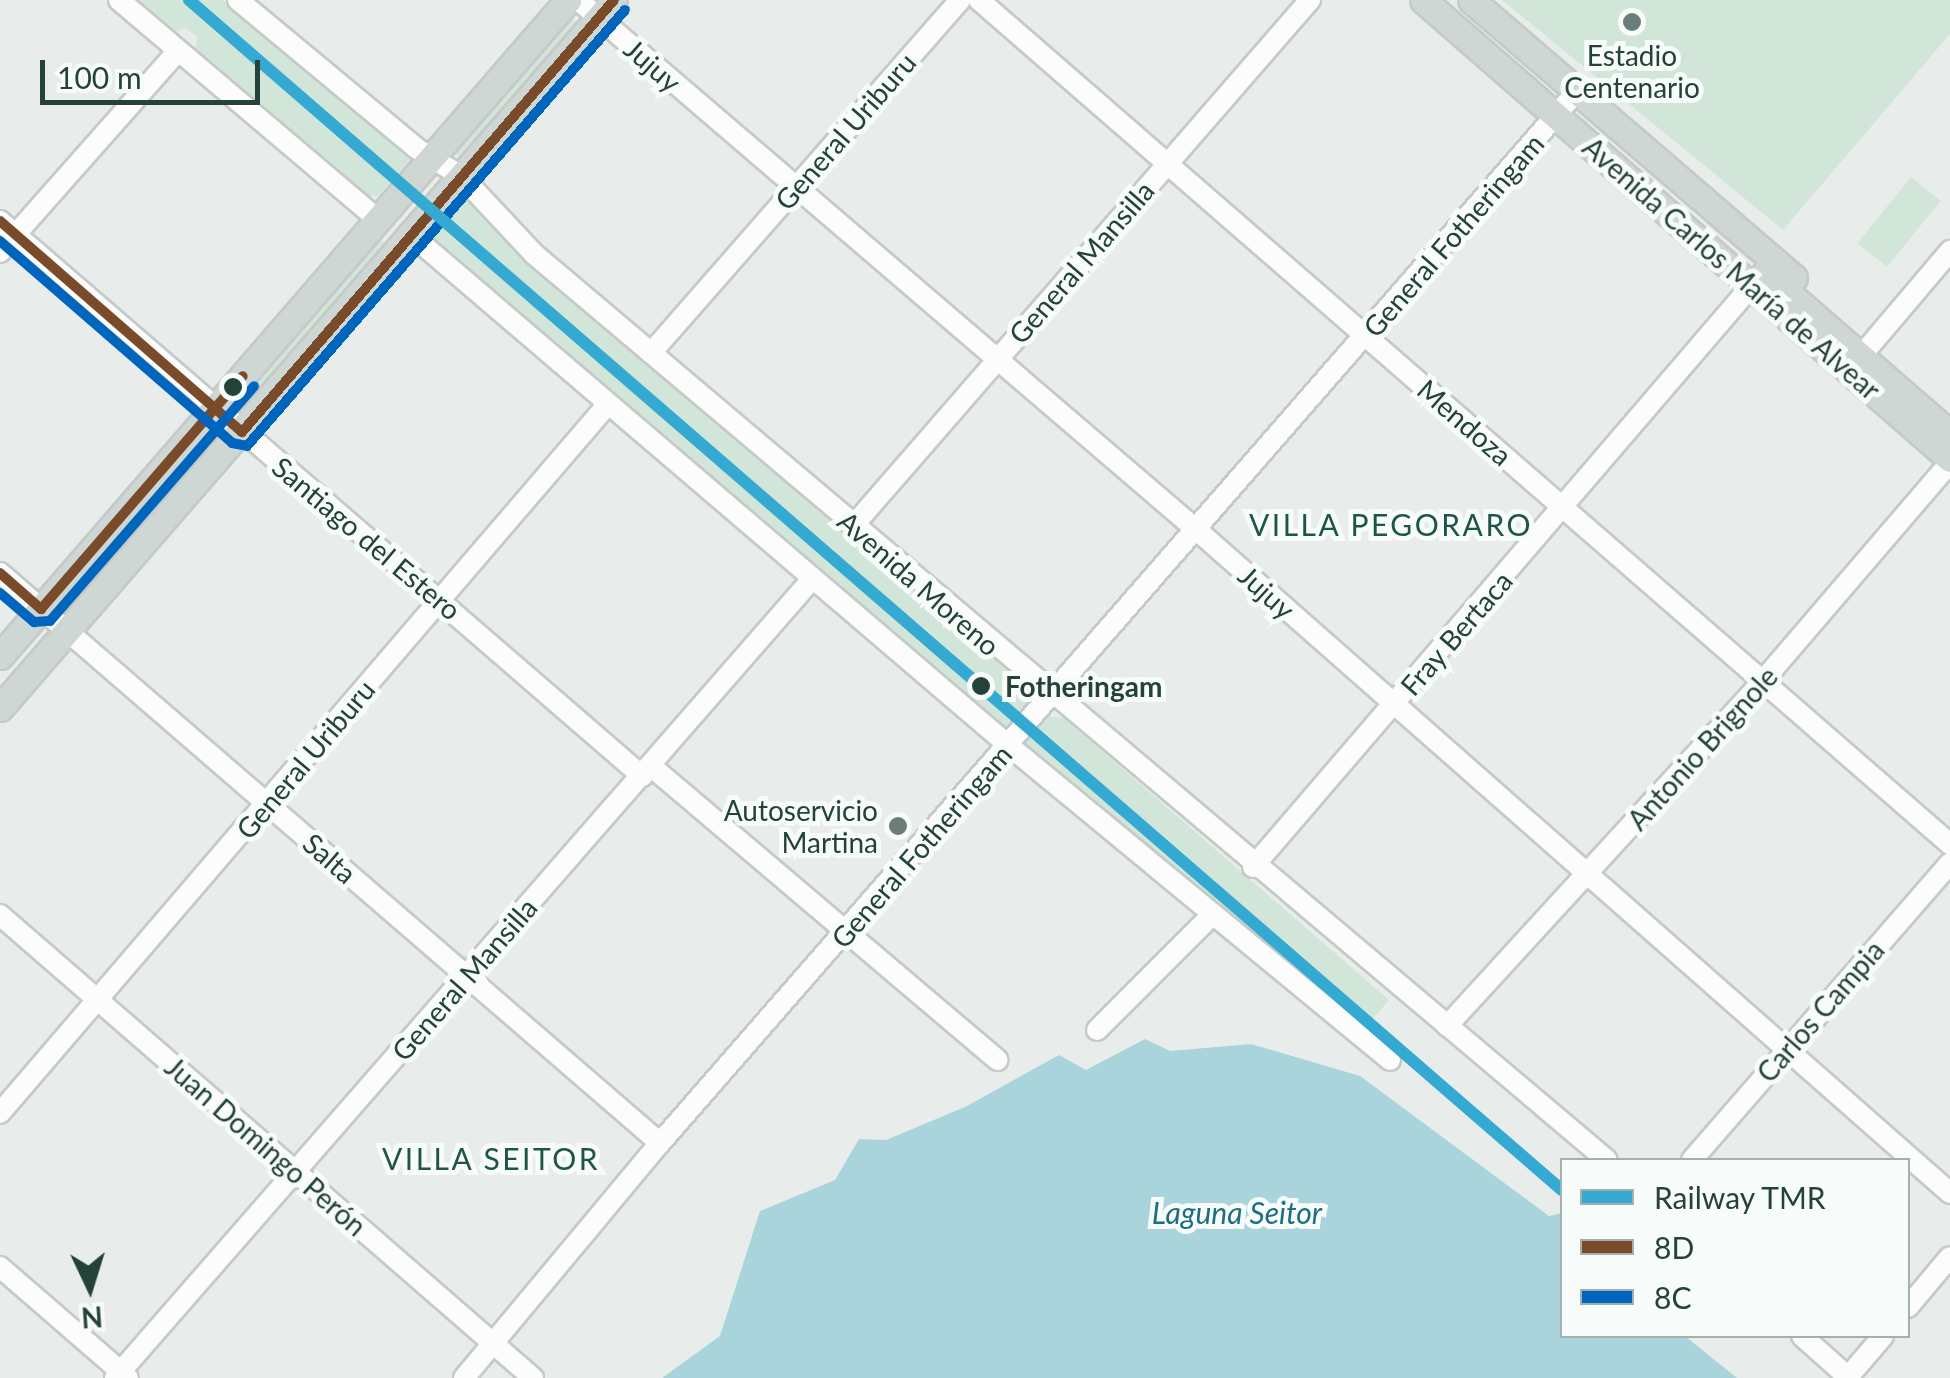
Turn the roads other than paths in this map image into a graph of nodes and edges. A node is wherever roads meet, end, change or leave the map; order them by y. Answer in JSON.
{"nodes":[{"id":1,"x":119,"y":0,"type":"edge"},
{"id":2,"x":238,"y":0,"type":"edge"},
{"id":3,"x":568,"y":0,"type":"edge"},
{"id":4,"x":578,"y":0,"type":"edge"},
{"id":5,"x":960,"y":0,"type":"edge"},
{"id":6,"x":979,"y":0,"type":"edge"},
{"id":7,"x":1310,"y":0,"type":"edge"},
{"id":8,"x":1423,"y":0,"type":"edge"},
{"id":9,"x":1449,"y":0,"type":"edge"},
{"id":10,"x":1471,"y":0,"type":"edge"},
{"id":11,"x":606,"y":9,"type":"edge"},
{"id":12,"x":178,"y":51,"type":"junction"},
{"id":13,"x":1567,"y":102,"type":"junction"},
{"id":14,"x":432,"y":155,"type":"junction"},
{"id":15,"x":1168,"y":163,"type":"junction"},
{"id":16,"x":462,"y":176,"type":"junction"},
{"id":17,"x":795,"y":188,"type":"junction"},
{"id":18,"x":376,"y":218,"type":"junction"},
{"id":19,"x":8,"y":227,"type":"edge"},
{"id":20,"x":408,"y":234,"type":"junction"},
{"id":21,"x":0,"y":252,"type":"edge"},
{"id":22,"x":1949,"y":256,"type":"edge"},
{"id":23,"x":1763,"y":272,"type":"junction"},
{"id":24,"x":1367,"y":336,"type":"junction"},
{"id":25,"x":1867,"y":350,"type":"junction"},
{"id":26,"x":651,"y":353,"type":"junction"},
{"id":27,"x":996,"y":358,"type":"junction"},
{"id":28,"x":608,"y":404,"type":"junction"},
{"id":29,"x":216,"y":408,"type":"junction"},
{"id":30,"x":1950,"y":412,"type":"edge"},
{"id":31,"x":242,"y":432,"type":"junction"},
{"id":32,"x":1950,"y":434,"type":"edge"},
{"id":33,"x":1950,"y":461,"type":"edge"},
{"id":34,"x":1564,"y":508,"type":"junction"},
{"id":35,"x":853,"y":526,"type":"junction"},
{"id":36,"x":1198,"y":531,"type":"junction"},
{"id":37,"x":0,"y":573,"type":"edge"},
{"id":38,"x":812,"y":579,"type":"junction"},
{"id":39,"x":440,"y":600,"type":"junction"},
{"id":40,"x":42,"y":609,"type":"junction"},
{"id":41,"x":68,"y":632,"type":"junction"},
{"id":42,"x":0,"y":656,"type":"edge"},
{"id":43,"x":1762,"y":682,"type":"junction"},
{"id":44,"x":1050,"y":695,"type":"junction"},
{"id":45,"x":1394,"y":706,"type":"junction"},
{"id":46,"x":0,"y":708,"type":"edge"},
{"id":47,"x":1008,"y":745,"type":"junction"},
{"id":48,"x":647,"y":772,"type":"junction"},
{"id":49,"x":268,"y":804,"type":"junction"},
{"id":50,"x":1950,"y":844,"type":"edge"},
{"id":51,"x":1950,"y":863,"type":"edge"},
{"id":52,"x":1252,"y":867,"type":"junction"},
{"id":53,"x":1590,"y":873,"type":"junction"},
{"id":54,"x":0,"y":915,"type":"edge"},
{"id":55,"x":1210,"y":916,"type":"junction"},
{"id":56,"x":847,"y":932,"type":"junction"},
{"id":57,"x":465,"y":976,"type":"junction"},
{"id":58,"x":98,"y":1000,"type":"junction"},
{"id":59,"x":1447,"y":1026,"type":"junction"},
{"id":60,"x":1097,"y":1030,"type":"dead end"},
{"id":61,"x":1787,"y":1047,"type":"junction"},
{"id":62,"x":998,"y":1060,"type":"dead end"},
{"id":63,"x":1390,"y":1060,"type":"dead end"},
{"id":64,"x":0,"y":1113,"type":"edge"},
{"id":65,"x":660,"y":1143,"type":"junction"},
{"id":66,"x":1605,"y":1158,"type":"edge"},
{"id":67,"x":1694,"y":1158,"type":"edge"},
{"id":68,"x":294,"y":1171,"type":"junction"},
{"id":69,"x":1950,"y":1193,"type":"edge"},
{"id":70,"x":1950,"y":1257,"type":"edge"},
{"id":71,"x":0,"y":1267,"type":"edge"},
{"id":72,"x":1910,"y":1305,"type":"edge"},
{"id":73,"x":1804,"y":1338,"type":"edge"},
{"id":74,"x":1882,"y":1338,"type":"edge"},
{"id":75,"x":493,"y":1344,"type":"junction"},
{"id":76,"x":121,"y":1376,"type":"edge"},
{"id":77,"x":1848,"y":1377,"type":"edge"},
{"id":78,"x":464,"y":1378,"type":"edge"},
{"id":79,"x":532,"y":1378,"type":"edge"}],
"edges":[{"from":1,"to":12,"type":"street"},
{"from":2,"to":14,"type":"street","name":"Avenida Moreno"},
{"from":3,"to":14,"type":"main road"},
{"from":4,"to":11,"type":"street","name":"Jujuy"},
{"from":5,"to":17,"type":"street","name":"General Uriburu"},
{"from":6,"to":15,"type":"street","name":"Mendoza"},
{"from":7,"to":15,"type":"street","name":"General Mansilla"},
{"from":8,"to":13,"type":"main road","name":"Avenida Carlos María de Alvear"},
{"from":9,"to":13,"type":"main road","name":"Avenida Carlos María de Alvear"},
{"from":10,"to":13,"type":"main road","name":"Avenida Carlos María de Alvear"},
{"from":11,"to":16,"type":"main road"},
{"from":11,"to":17,"type":"street","name":"Jujuy"},
{"from":12,"to":18,"type":"street"},
{"from":12,"to":19,"type":"street"},
{"from":13,"to":23,"type":"main road","name":"Avenida Carlos María de Alvear"},
{"from":13,"to":24,"type":"street","name":"General Fotheringam"},
{"from":14,"to":16,"type":"street","name":"Avenida Moreno"},
{"from":14,"to":18,"type":"main road"},
{"from":15,"to":24,"type":"street","name":"Mendoza"},
{"from":15,"to":27,"type":"street","name":"General Mansilla"},
{"from":16,"to":20,"type":"main road"},
{"from":16,"to":26,"type":"street","name":"Avenida Moreno"},
{"from":17,"to":26,"type":"street","name":"General Uriburu"},
{"from":17,"to":27,"type":"street","name":"Jujuy"},
{"from":18,"to":20,"type":"main road"},
{"from":18,"to":29,"type":"main road"},
{"from":19,"to":21,"type":"street"},
{"from":19,"to":29,"type":"street","name":"Santiago del Estero"},
{"from":20,"to":28,"type":"street"},
{"from":20,"to":31,"type":"main road"},
{"from":22,"to":25,"type":"street"},
{"from":23,"to":25,"type":"main road","name":"Avenida Carlos María de Alvear"},
{"from":23,"to":33,"type":"main road","name":"Avenida Carlos María de Alvear"},
{"from":23,"to":34,"type":"street","name":"Fray Bertaca"},
{"from":24,"to":34,"type":"street","name":"Mendoza"},
{"from":24,"to":36,"type":"street","name":"General Fotheringam"},
{"from":25,"to":30,"type":"main road","name":"Avenida Carlos María de Alvear"},
{"from":25,"to":32,"type":"main road","name":"Avenida Carlos María de Alvear"},
{"from":26,"to":35,"type":"street","name":"Avenida Moreno"},
{"from":27,"to":35,"type":"street","name":"General Mansilla"},
{"from":27,"to":36,"type":"street","name":"Jujuy"},
{"from":28,"to":38,"type":"street"},
{"from":28,"to":39,"type":"street","name":"General Uriburu"},
{"from":29,"to":31,"type":"street","name":"Santiago del Estero"},
{"from":29,"to":40,"type":"main road"},
{"from":31,"to":39,"type":"street","name":"Santiago del Estero"},
{"from":31,"to":41,"type":"main road"},
{"from":33,"to":43,"type":"street","name":"Antonio Brignole"},
{"from":34,"to":43,"type":"street","name":"Mendoza"},
{"from":34,"to":45,"type":"street","name":"Fray Bertaca"},
{"from":35,"to":44,"type":"street","name":"Avenida Moreno"},
{"from":36,"to":44,"type":"street","name":"General Fotheringam"},
{"from":36,"to":45,"type":"street","name":"Jujuy"},
{"from":37,"to":40,"type":"street","name":"Salta"},
{"from":38,"to":47,"type":"street"},
{"from":38,"to":48,"type":"street","name":"General Mansilla"},
{"from":39,"to":48,"type":"street","name":"Santiago del Estero"},
{"from":39,"to":49,"type":"street","name":"General Uriburu"},
{"from":40,"to":41,"type":"street","name":"Salta"},
{"from":40,"to":42,"type":"main road"},
{"from":41,"to":46,"type":"main road"},
{"from":41,"to":49,"type":"street","name":"Salta"},
{"from":43,"to":50,"type":"street","name":"Mendoza"},
{"from":43,"to":53,"type":"street","name":"Antonio Brignole"},
{"from":44,"to":47,"type":"street","name":"General Fotheringam"},
{"from":44,"to":52,"type":"street","name":"Avenida Moreno"},
{"from":45,"to":52,"type":"street","name":"Fray Bertaca"},
{"from":45,"to":53,"type":"street","name":"Jujuy"},
{"from":47,"to":55,"type":"street"},
{"from":47,"to":56,"type":"street","name":"General Fotheringam"},
{"from":48,"to":56,"type":"street","name":"Santiago del Estero"},
{"from":48,"to":57,"type":"street","name":"General Mansilla"},
{"from":49,"to":57,"type":"street","name":"Salta"},
{"from":49,"to":58,"type":"street","name":"General Uriburu"},
{"from":51,"to":61,"type":"street","name":"Carlos Campia"},
{"from":52,"to":59,"type":"street","name":"Avenida Moreno"},
{"from":53,"to":59,"type":"street","name":"Antonio Brignole"},
{"from":53,"to":61,"type":"street","name":"Jujuy"},
{"from":54,"to":58,"type":"street","name":"Juan Domingo Perón"},
{"from":55,"to":60,"type":"street"},
{"from":55,"to":63,"type":"street"},
{"from":56,"to":62,"type":"street","name":"Santiago del Estero"},
{"from":56,"to":65,"type":"street","name":"General Fotheringam"},
{"from":57,"to":65,"type":"street","name":"Salta"},
{"from":57,"to":68,"type":"street","name":"General Mansilla"},
{"from":58,"to":64,"type":"street","name":"General Uriburu"},
{"from":58,"to":68,"type":"street","name":"Juan Domingo Perón"},
{"from":59,"to":66,"type":"street","name":"Avenida Moreno"},
{"from":61,"to":67,"type":"street","name":"Carlos Campia"},
{"from":61,"to":69,"type":"street","name":"Jujuy"},
{"from":65,"to":75,"type":"street","name":"General Fotheringam"},
{"from":68,"to":75,"type":"street","name":"Juan Domingo Perón"},
{"from":68,"to":76,"type":"street","name":"General Mansilla"},
{"from":70,"to":72,"type":"street"},
{"from":71,"to":76,"type":"street"},
{"from":73,"to":77,"type":"street"},
{"from":74,"to":77,"type":"street"},
{"from":75,"to":78,"type":"street","name":"General Fotheringam"},
{"from":75,"to":79,"type":"street","name":"Juan Domingo Perón"}]}
